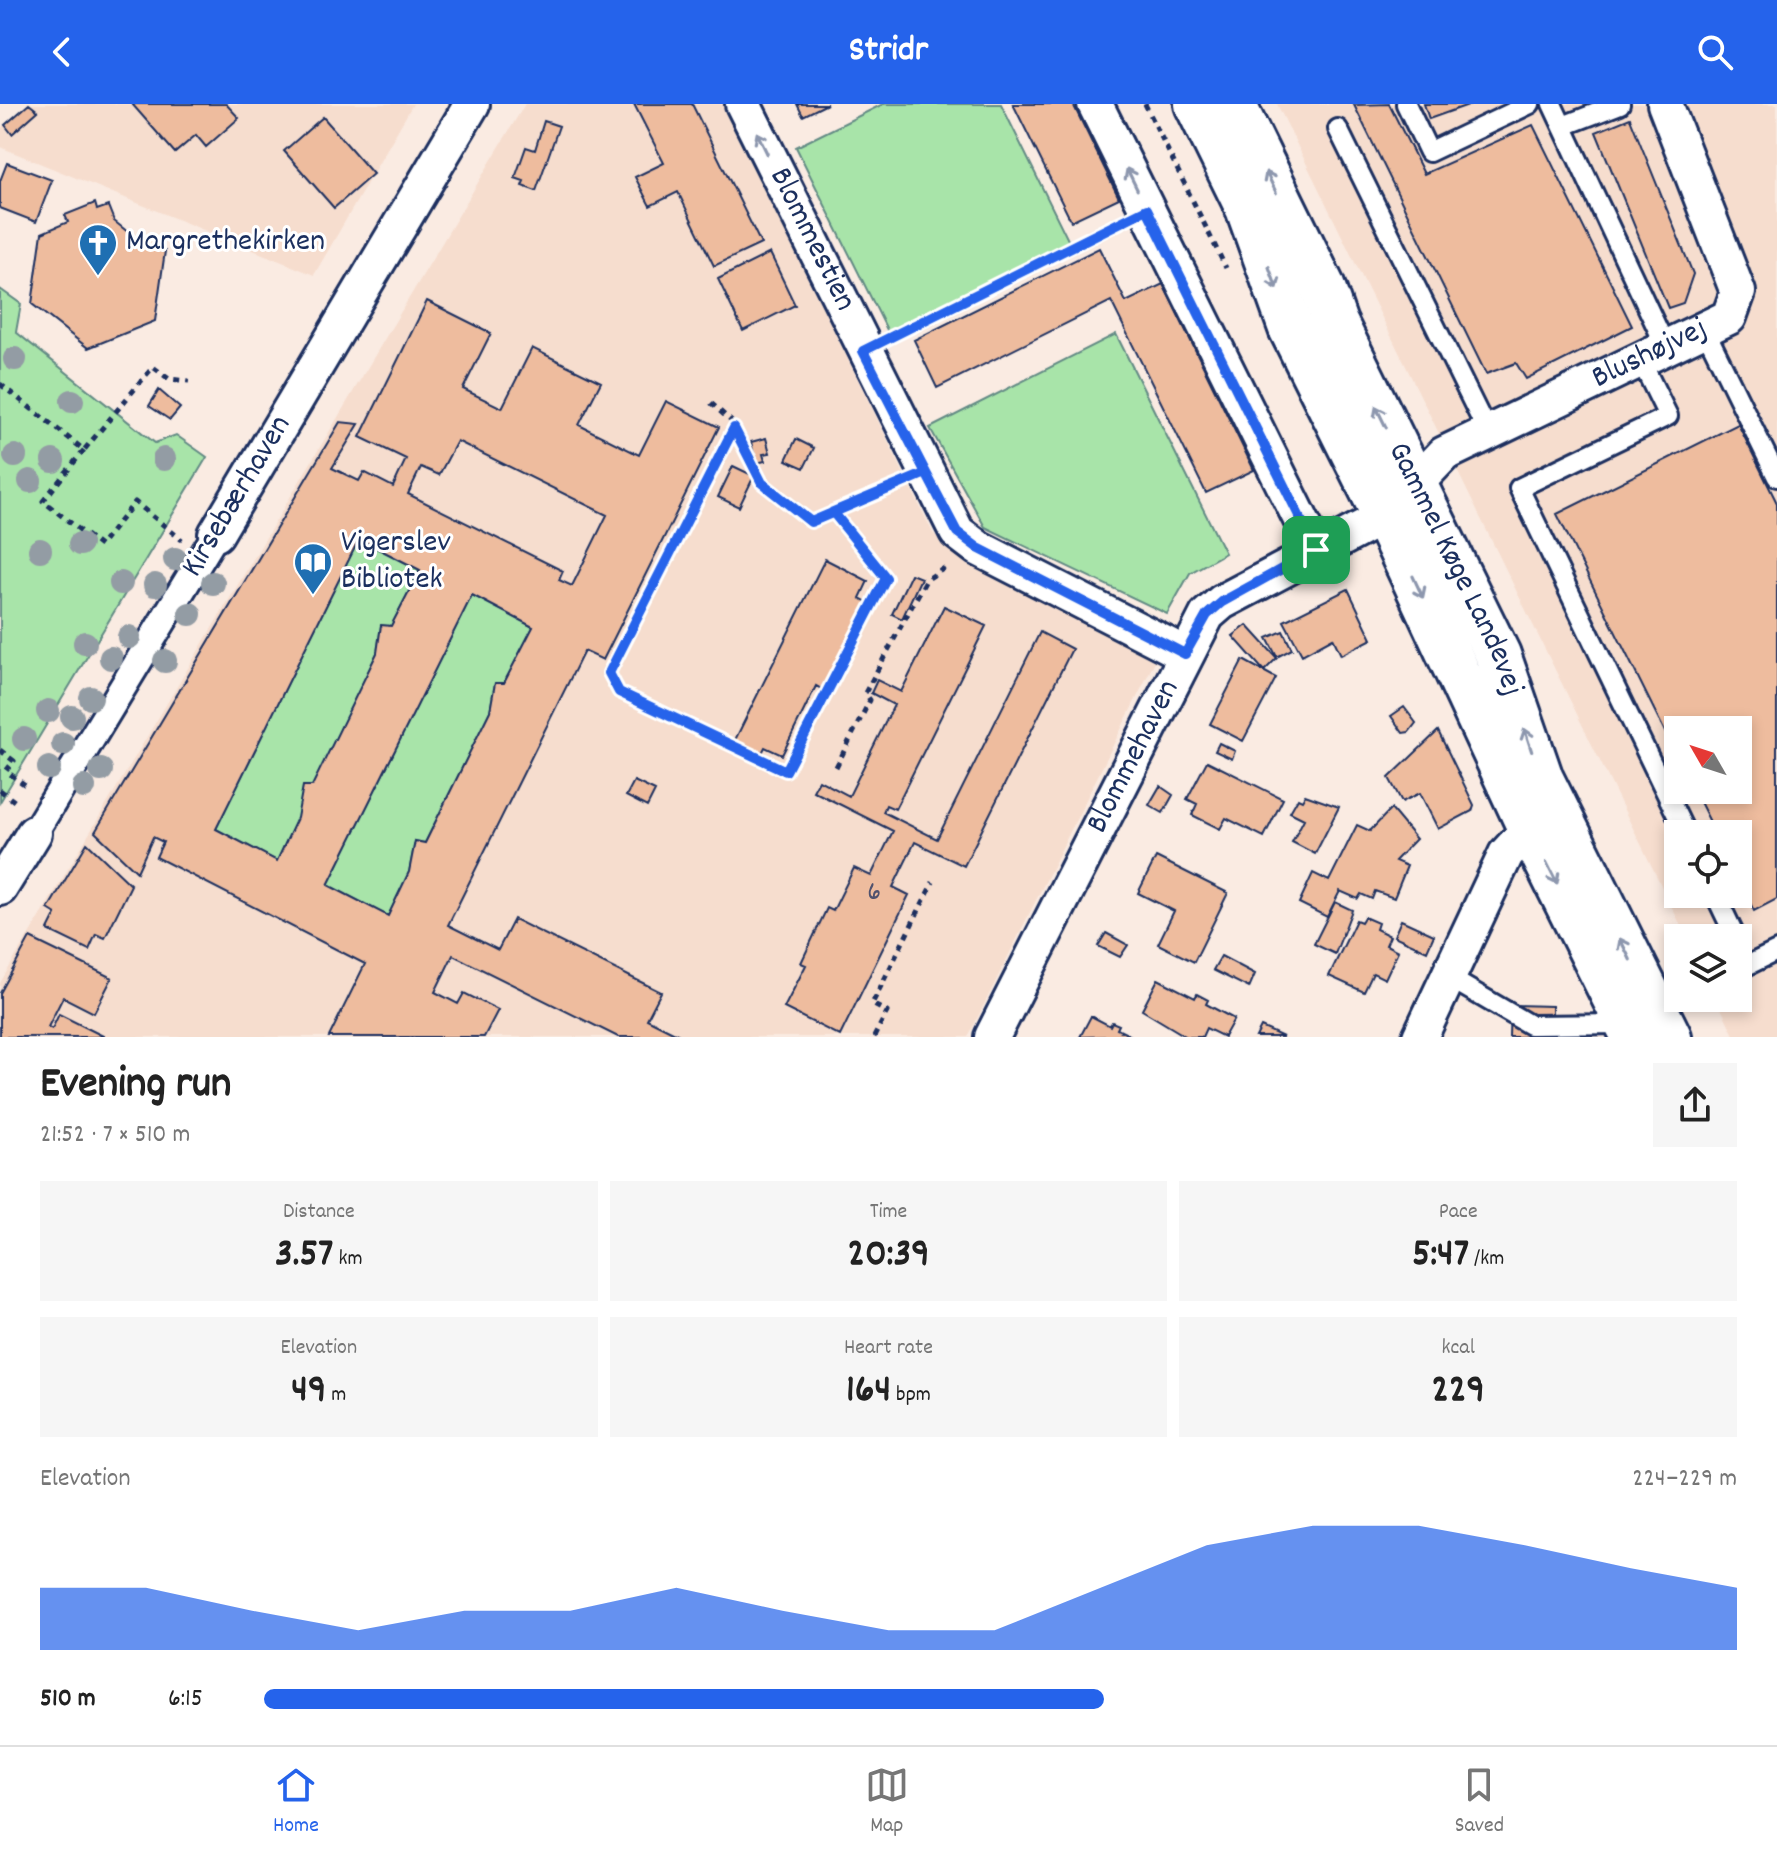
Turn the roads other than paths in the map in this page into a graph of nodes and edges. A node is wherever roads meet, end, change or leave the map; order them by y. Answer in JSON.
{"nodes":[{"id":1,"x":472,"y":104,"type":"edge"},
{"id":2,"x":743,"y":104,"type":"edge"},
{"id":3,"x":1095,"y":104,"type":"edge"},
{"id":4,"x":1197,"y":104,"type":"edge"},
{"id":5,"x":1233,"y":104,"type":"edge"},
{"id":6,"x":1406,"y":104,"type":"edge"},
{"id":7,"x":1530,"y":104,"type":"edge"},
{"id":8,"x":1552,"y":104,"type":"edge"},
{"id":9,"x":1620,"y":104,"type":"edge"},
{"id":10,"x":1665,"y":104,"type":"edge"},
{"id":11,"x":1563,"y":126,"type":"junction"},
{"id":12,"x":1338,"y":129,"type":"dead end"},
{"id":13,"x":1704,"y":328,"type":"junction"},
{"id":14,"x":1653,"y":353,"type":"junction"},
{"id":15,"x":1488,"y":433,"type":"junction"},
{"id":16,"x":1777,"y":477,"type":"edge"},
{"id":17,"x":1400,"y":501,"type":"junction"},
{"id":18,"x":210,"y":545,"type":"joint"},
{"id":19,"x":1316,"y":550,"type":"junction"},
{"id":20,"x":1185,"y":654,"type":"junction"},
{"id":21,"x":42,"y":819,"type":"joint"},
{"id":22,"x":1543,"y":820,"type":"junction"},
{"id":23,"x":1679,"y":820,"type":"edge"},
{"id":24,"x":3,"y":876,"type":"edge"},
{"id":25,"x":1777,"y":951,"type":"edge"},
{"id":26,"x":1752,"y":963,"type":"edge"},
{"id":27,"x":1448,"y":977,"type":"junction"},
{"id":28,"x":1651,"y":1022,"type":"edge"},
{"id":29,"x":992,"y":1037,"type":"edge"},
{"id":30,"x":1420,"y":1037,"type":"edge"}],
"edges":[{"from":1,"to":18,"type":"street","name":"Kirsebærhaven"},
{"from":20,"to":2,"type":"street","name":"Blommestien","one_way":true},
{"from":19,"to":3,"type":"street","one_way":true},
{"from":4,"to":17,"type":"main road","name":"Gammel Køge Landevej","one_way":true},
{"from":17,"to":5,"type":"main road","name":"Gammel Køge Landevej","one_way":true},
{"from":6,"to":7,"type":"lane"},
{"from":8,"to":11,"type":"lane"},
{"from":9,"to":11,"type":"lane"},
{"from":10,"to":13,"type":"street","name":"Blushøjvej"},
{"from":11,"to":14,"type":"lane"},
{"from":12,"to":15,"type":"lane"},
{"from":13,"to":14,"type":"street","name":"Blushøjvej"},
{"from":13,"to":16,"type":"lane"},
{"from":14,"to":15,"type":"street","name":"Blushøjvej"},
{"from":14,"to":23,"type":"lane"},
{"from":15,"to":17,"type":"street","name":"Blushøjvej"},
{"from":17,"to":19,"type":"street","name":"Blommehaven"},
{"from":17,"to":22,"type":"main road","name":"Gammel Køge Landevej"},
{"from":18,"to":21,"type":"street","name":"Kirsebærhaven"},
{"from":19,"to":20,"type":"street","name":"Blommehaven"},
{"from":20,"to":29,"type":"street","name":"Blommehaven"},
{"from":21,"to":24,"type":"street","name":"Kirsebærhaven"},
{"from":22,"to":27,"type":"street"},
{"from":22,"to":28,"type":"main road","name":"Gammel Køge Landevej"},
{"from":25,"to":26,"type":"lane"},
{"from":27,"to":28,"type":"lane"},
{"from":27,"to":30,"type":"street"}]}
